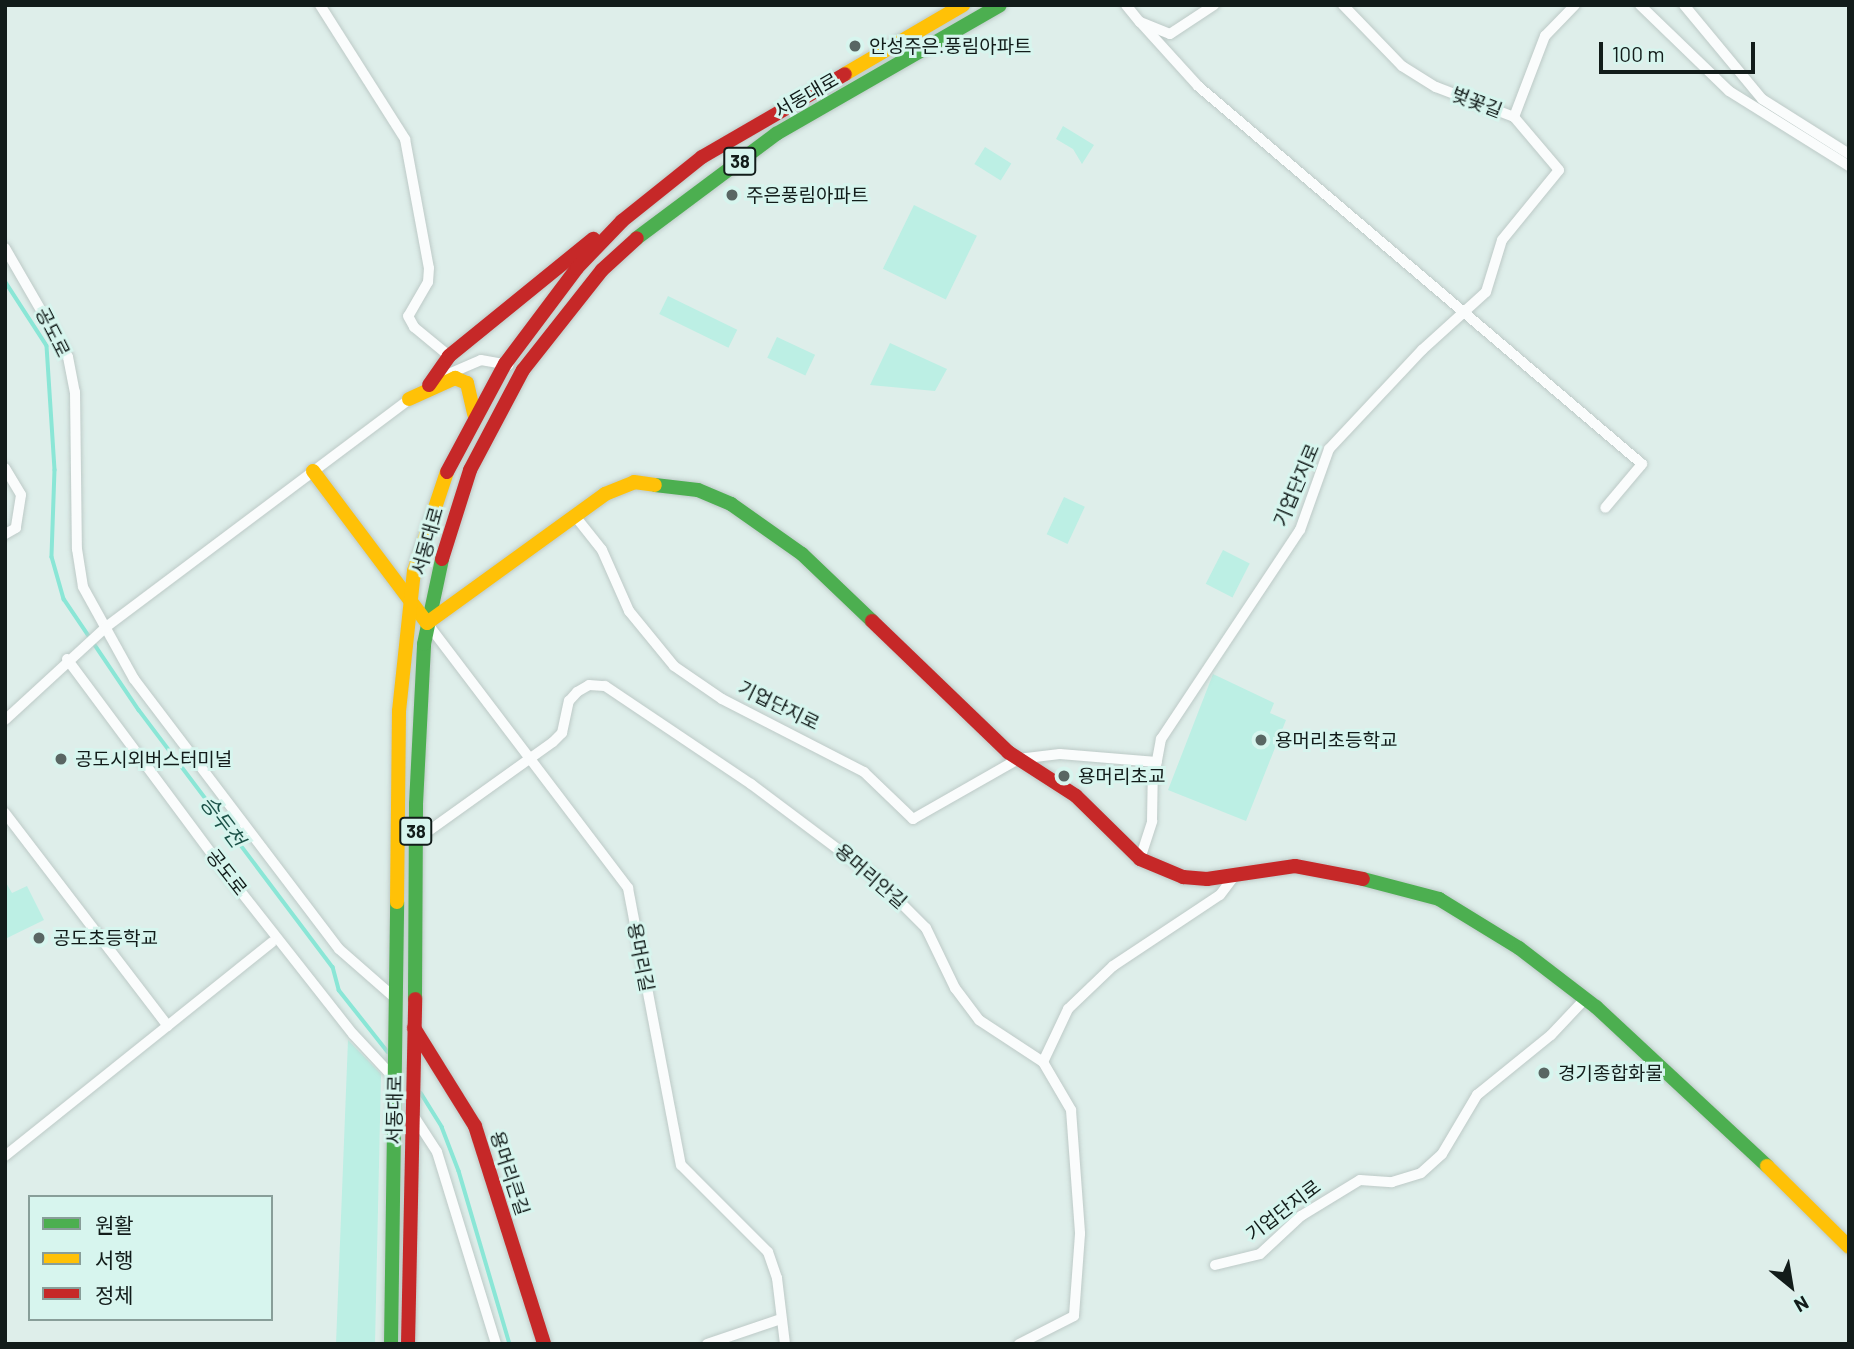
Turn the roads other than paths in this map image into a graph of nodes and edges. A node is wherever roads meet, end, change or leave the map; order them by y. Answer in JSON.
{"nodes":[{"id":1,"x":320,"y":5,"type":"edge"},
{"id":2,"x":963,"y":5,"type":"edge"},
{"id":3,"x":1000,"y":5,"type":"edge"},
{"id":4,"x":1125,"y":5,"type":"edge"},
{"id":5,"x":1214,"y":5,"type":"edge"},
{"id":6,"x":1343,"y":5,"type":"edge"},
{"id":7,"x":1575,"y":5,"type":"edge"},
{"id":8,"x":1640,"y":5,"type":"edge"},
{"id":9,"x":1684,"y":5,"type":"edge"},
{"id":10,"x":1140,"y":22,"type":"junction"},
{"id":11,"x":1514,"y":117,"type":"junction"},
{"id":12,"x":1849,"y":154,"type":"edge"},
{"id":13,"x":1849,"y":166,"type":"edge"},
{"id":14,"x":622,"y":221,"type":"junction"},
{"id":15,"x":5,"y":248,"type":"edge"},
{"id":16,"x":1465,"y":313,"type":"junction"},
{"id":17,"x":449,"y":356,"type":"junction"},
{"id":18,"x":505,"y":364,"type":"junction"},
{"id":19,"x":523,"y":370,"type":"junction"},
{"id":20,"x":429,"y":385,"type":"junction"},
{"id":21,"x":409,"y":399,"type":"junction"},
{"id":22,"x":474,"y":416,"type":"junction"},
{"id":23,"x":5,"y":468,"type":"edge"},
{"id":24,"x":313,"y":471,"type":"junction"},
{"id":25,"x":1605,"y":508,"type":"dead end"},
{"id":26,"x":575,"y":516,"type":"junction"},
{"id":27,"x":5,"y":534,"type":"edge"},
{"id":28,"x":410,"y":604,"type":"junction"},
{"id":29,"x":427,"y":623,"type":"junction"},
{"id":30,"x":103,"y":630,"type":"junction"},
{"id":31,"x":67,"y":659,"type":"junction"},
{"id":32,"x":5,"y":720,"type":"edge"},
{"id":33,"x":533,"y":757,"type":"junction"},
{"id":34,"x":1018,"y":759,"type":"junction"},
{"id":35,"x":1157,"y":762,"type":"junction"},
{"id":36,"x":5,"y":813,"type":"edge"},
{"id":37,"x":416,"y":839,"type":"junction"},
{"id":38,"x":1140,"y":859,"type":"junction"},
{"id":39,"x":1235,"y":875,"type":"junction"},
{"id":40,"x":272,"y":942,"type":"dead end"},
{"id":41,"x":1585,"y":999,"type":"junction"},
{"id":42,"x":395,"y":1005,"type":"junction"},
{"id":43,"x":168,"y":1026,"type":"junction"},
{"id":44,"x":414,"y":1033,"type":"junction"},
{"id":45,"x":1043,"y":1062,"type":"junction"},
{"id":46,"x":394,"y":1074,"type":"junction"},
{"id":47,"x":415,"y":1112,"type":"junction"},
{"id":48,"x":5,"y":1156,"type":"edge"},
{"id":49,"x":1849,"y":1247,"type":"edge"},
{"id":50,"x":1216,"y":1265,"type":"dead end"},
{"id":51,"x":782,"y":1319,"type":"junction"},
{"id":52,"x":391,"y":1344,"type":"edge"},
{"id":53,"x":408,"y":1344,"type":"edge"},
{"id":54,"x":496,"y":1344,"type":"edge"},
{"id":55,"x":544,"y":1344,"type":"edge"},
{"id":56,"x":708,"y":1344,"type":"edge"},
{"id":57,"x":785,"y":1344,"type":"edge"},
{"id":58,"x":1019,"y":1344,"type":"edge"}],
"edges":[{"from":1,"to":17,"type":"street"},
{"from":2,"to":14,"type":"main road","name":"서동대로","number":"38"},
{"from":3,"to":19,"type":"main road","name":"서동대로","number":"38"},
{"from":4,"to":10,"type":"street"},
{"from":5,"to":10,"type":"street"},
{"from":6,"to":11,"type":"street","name":"벚꽃길"},
{"from":7,"to":11,"type":"street","name":"벚꽃길"},
{"from":8,"to":13,"type":"street"},
{"from":9,"to":12,"type":"street"},
{"from":10,"to":16,"type":"street"},
{"from":11,"to":16,"type":"street","name":"기업단지로"},
{"from":14,"to":17,"type":"main road"},
{"from":14,"to":18,"type":"main road","name":"서동대로","number":"38"},
{"from":15,"to":30,"type":"street","name":"공도로"},
{"from":16,"to":25,"type":"street"},
{"from":16,"to":35,"type":"street","name":"기업단지로"},
{"from":17,"to":20,"type":"main road"},
{"from":18,"to":19,"type":"street"},
{"from":18,"to":20,"type":"street"},
{"from":18,"to":22,"type":"main road","name":"서동대로","number":"38"},
{"from":19,"to":29,"type":"main road","name":"서동대로","number":"38"},
{"from":20,"to":21,"type":"street"},
{"from":21,"to":22,"type":"main road"},
{"from":21,"to":24,"type":"street"},
{"from":22,"to":28,"type":"main road","name":"서동대로","number":"38"},
{"from":23,"to":27,"type":"street"},
{"from":24,"to":28,"type":"main road"},
{"from":24,"to":30,"type":"street"},
{"from":26,"to":29,"type":"main road"},
{"from":26,"to":34,"type":"main road"},
{"from":26,"to":34,"type":"street","name":"기업단지로"},
{"from":28,"to":29,"type":"main road"},
{"from":28,"to":42,"type":"main road","name":"서동대로","number":"38"},
{"from":29,"to":33,"type":"street","name":"용머리길"},
{"from":29,"to":37,"type":"main road","name":"서동대로","number":"38"},
{"from":30,"to":31,"type":"street"},
{"from":30,"to":42,"type":"street","name":"공도로"},
{"from":31,"to":32,"type":"street"},
{"from":31,"to":46,"type":"street","name":"공도로"},
{"from":33,"to":37,"type":"street","name":"용머리안길"},
{"from":33,"to":45,"type":"street","name":"용머리안길"},
{"from":33,"to":51,"type":"street","name":"용머리길"},
{"from":34,"to":35,"type":"street"},
{"from":34,"to":38,"type":"main road"},
{"from":35,"to":38,"type":"street","name":"기업단지로"},
{"from":36,"to":43,"type":"street"},
{"from":37,"to":44,"type":"main road","name":"서동대로","number":"38"},
{"from":38,"to":39,"type":"main road"},
{"from":39,"to":41,"type":"main road"},
{"from":39,"to":45,"type":"street"},
{"from":40,"to":43,"type":"street"},
{"from":41,"to":49,"type":"main road"},
{"from":41,"to":50,"type":"street","name":"기업단지로"},
{"from":42,"to":46,"type":"main road","name":"서동대로","number":"38"},
{"from":43,"to":48,"type":"street"},
{"from":44,"to":47,"type":"main road","name":"서동대로","number":"38"},
{"from":44,"to":55,"type":"main road","name":"용머리큰길"},
{"from":45,"to":58,"type":"street","name":"용머리안길"},
{"from":46,"to":52,"type":"main road","name":"서동대로","number":"38"},
{"from":47,"to":53,"type":"main road","name":"서동대로","number":"38"},
{"from":47,"to":54,"type":"street"},
{"from":51,"to":56,"type":"street"},
{"from":51,"to":57,"type":"street","name":"용머리길"}]}
